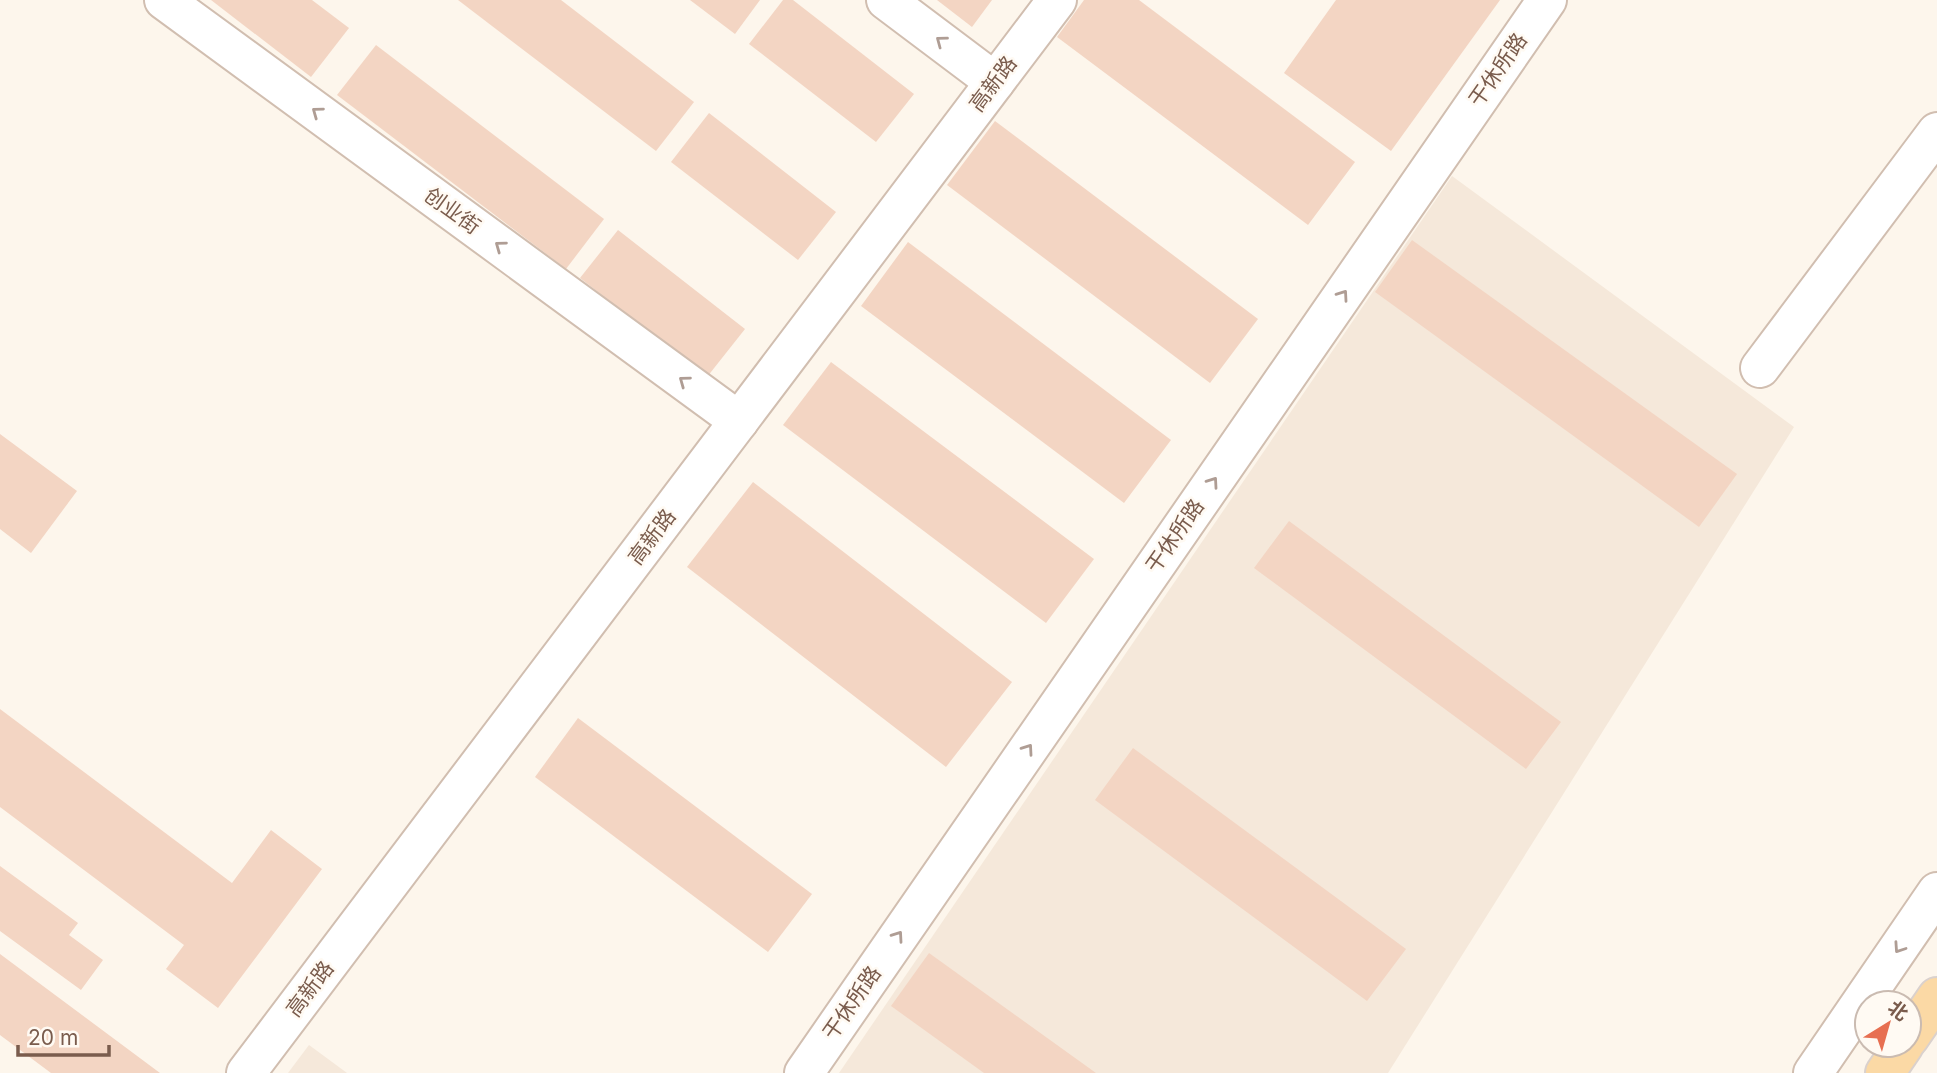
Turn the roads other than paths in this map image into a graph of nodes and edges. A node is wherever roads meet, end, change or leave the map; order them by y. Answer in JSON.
{"nodes":[{"id":1,"x":164,"y":0,"type":"edge"},
{"id":2,"x":886,"y":0,"type":"edge"},
{"id":3,"x":1057,"y":0,"type":"edge"},
{"id":4,"x":1547,"y":0,"type":"edge"},
{"id":5,"x":995,"y":82,"type":"junction"},
{"id":6,"x":1937,"y":132,"type":"edge"},
{"id":7,"x":1760,"y":368,"type":"dead end"},
{"id":8,"x":739,"y":421,"type":"junction"},
{"id":9,"x":1937,"y":892,"type":"edge"},
{"id":10,"x":1937,"y":997,"type":"edge"},
{"id":11,"x":1923,"y":1018,"type":"edge"},
{"id":12,"x":247,"y":1073,"type":"edge"},
{"id":13,"x":804,"y":1073,"type":"edge"},
{"id":14,"x":1813,"y":1073,"type":"edge"}],
"edges":[{"from":8,"to":1,"type":"street","name":"创业街","one_way":true},
{"from":5,"to":2,"type":"street","one_way":true},
{"from":3,"to":5,"type":"street","name":"高新路"},
{"from":13,"to":4,"type":"street","name":"干休所路","one_way":true},
{"from":5,"to":8,"type":"street","name":"高新路"},
{"from":6,"to":7,"type":"street"},
{"from":8,"to":12,"type":"street","name":"高新路"},
{"from":9,"to":14,"type":"street","one_way":true},
{"from":10,"to":11,"type":"main road"}]}
